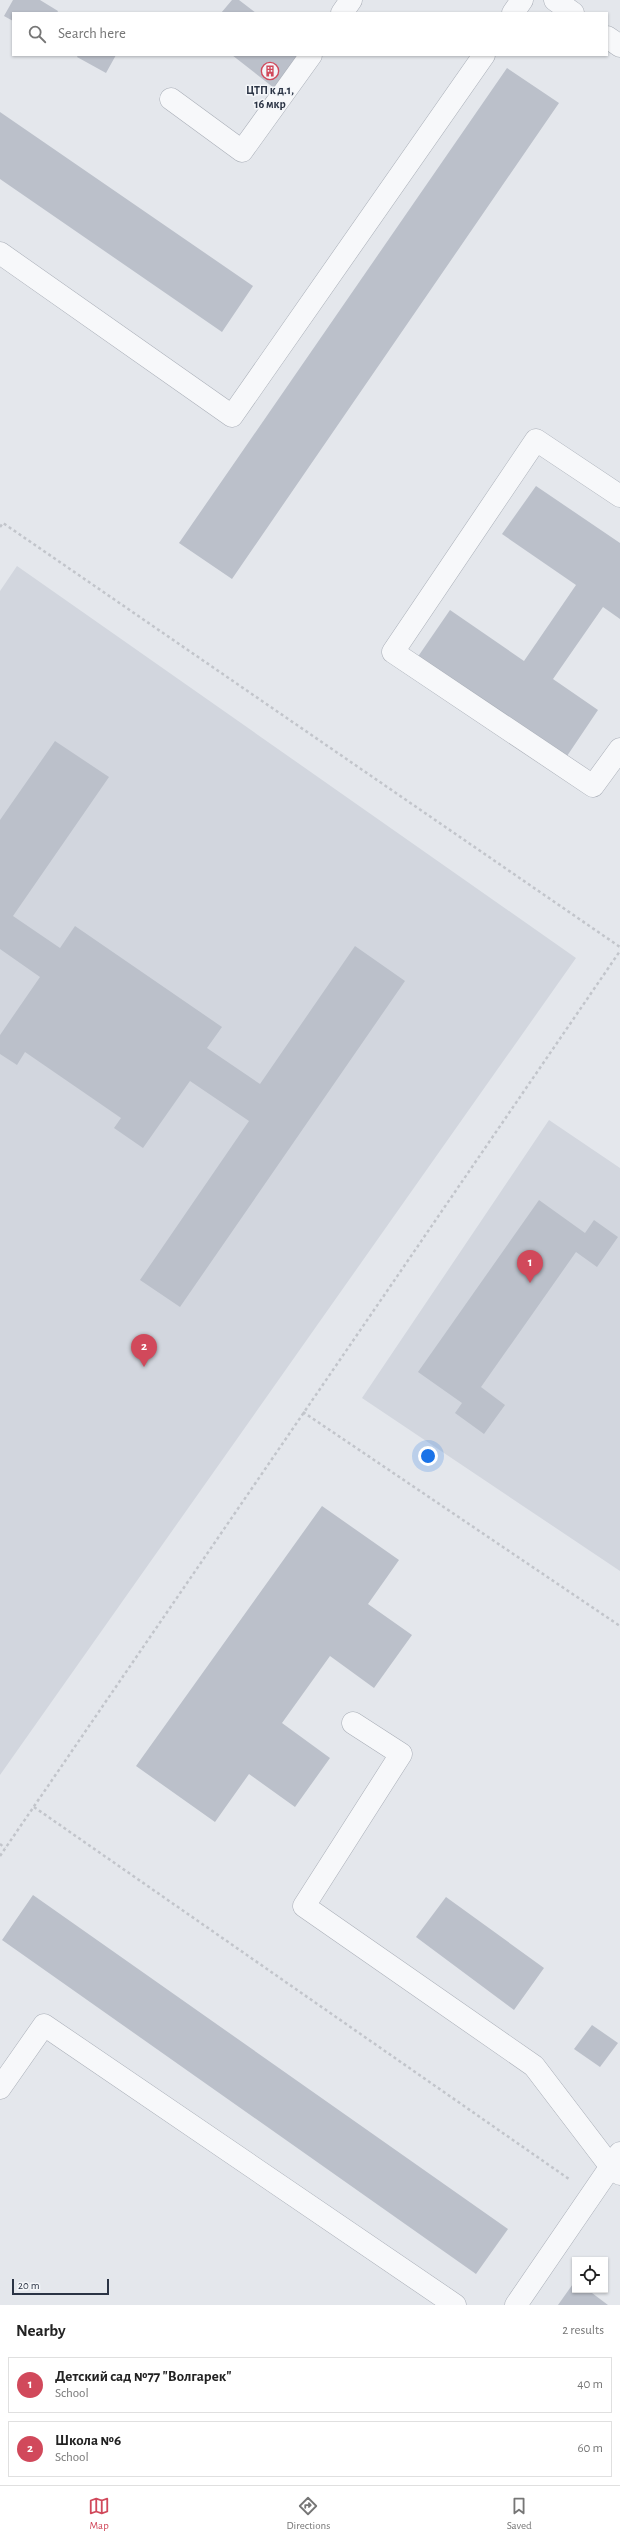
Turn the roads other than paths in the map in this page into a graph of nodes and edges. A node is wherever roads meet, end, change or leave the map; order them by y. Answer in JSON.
{"nodes":[{"id":1,"x":351,"y":0,"type":"edge"},
{"id":2,"x":522,"y":0,"type":"edge"},
{"id":3,"x":555,"y":0,"type":"edge"},
{"id":4,"x":343,"y":12,"type":"edge"},
{"id":5,"x":514,"y":12,"type":"edge"},
{"id":6,"x":572,"y":12,"type":"edge"},
{"id":7,"x":608,"y":38,"type":"edge"},
{"id":8,"x":620,"y":46,"type":"edge"},
{"id":9,"x":310,"y":56,"type":"edge"},
{"id":10,"x":483,"y":56,"type":"edge"},
{"id":11,"x":171,"y":99,"type":"dead end"},
{"id":12,"x":0,"y":252,"type":"edge"},
{"id":13,"x":620,"y":496,"type":"edge"},
{"id":14,"x":620,"y":749,"type":"edge"},
{"id":15,"x":353,"y":1723,"type":"dead end"},
{"id":16,"x":0,"y":2088,"type":"edge"},
{"id":17,"x":617,"y":2165,"type":"edge"},
{"id":18,"x":455,"y":2305,"type":"edge"},
{"id":19,"x":516,"y":2305,"type":"edge"}],
"edges":[{"from":1,"to":4,"type":"lane"},
{"from":2,"to":5,"type":"lane"},
{"from":3,"to":6,"type":"lane"},
{"from":7,"to":8,"type":"lane"},
{"from":9,"to":11,"type":"lane"},
{"from":10,"to":12,"type":"lane"},
{"from":13,"to":14,"type":"lane"},
{"from":15,"to":17,"type":"lane"},
{"from":16,"to":18,"type":"lane"},
{"from":17,"to":19,"type":"lane"}]}
